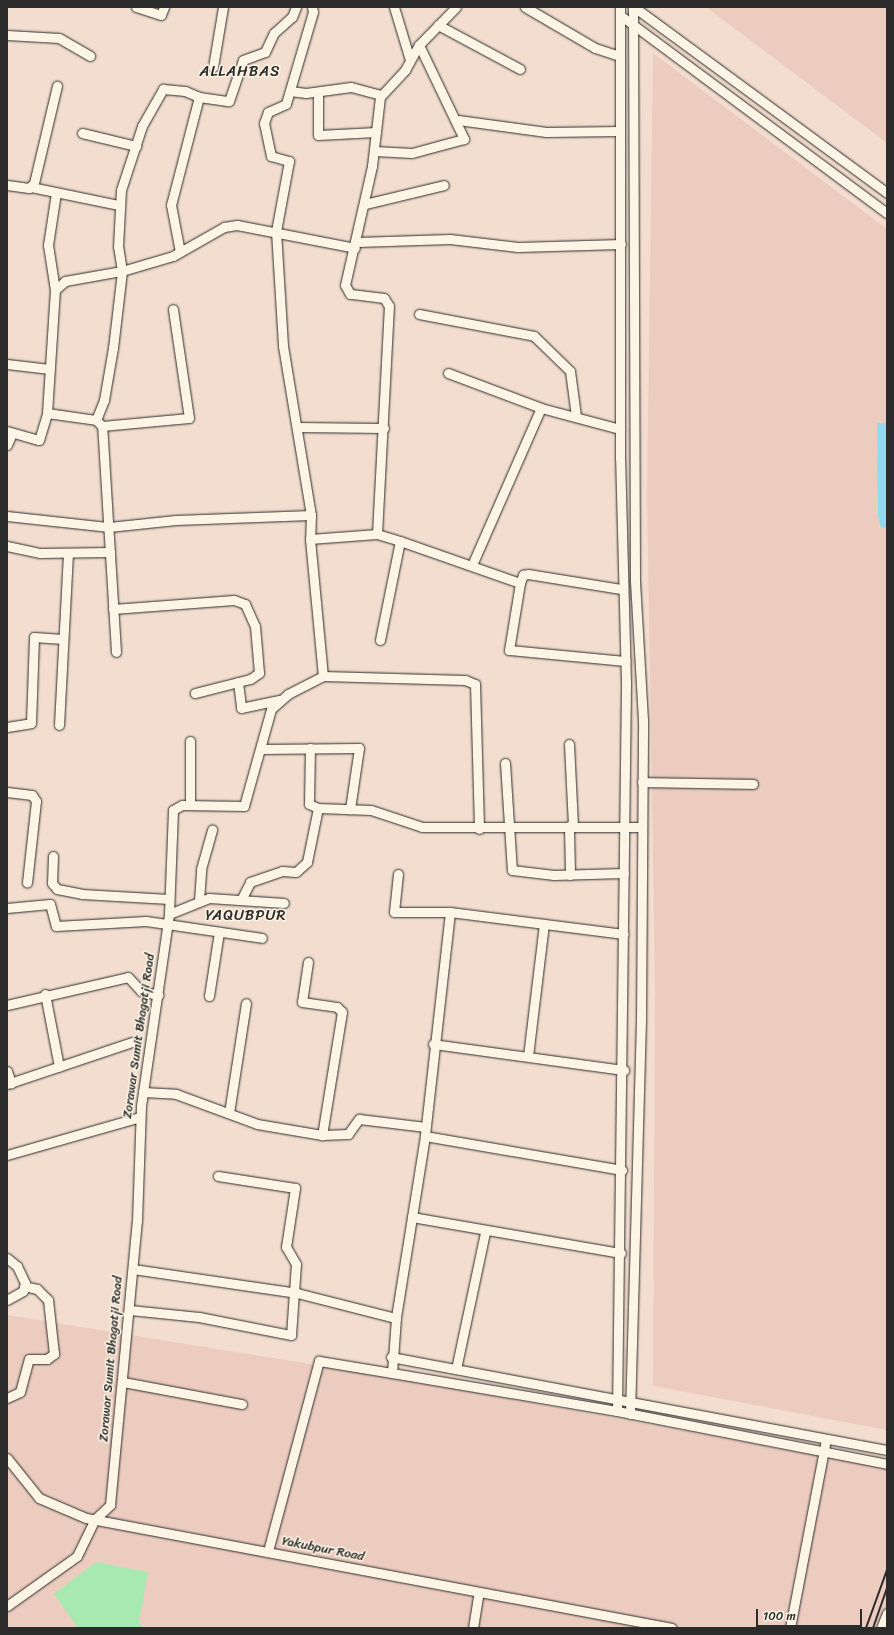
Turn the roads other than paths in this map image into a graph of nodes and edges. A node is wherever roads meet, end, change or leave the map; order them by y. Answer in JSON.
{"nodes":[{"id":1,"x":136,"y":7,"type":"edge"},
{"id":2,"x":164,"y":7,"type":"edge"},
{"id":3,"x":223,"y":7,"type":"edge"},
{"id":4,"x":296,"y":7,"type":"edge"},
{"id":5,"x":312,"y":7,"type":"edge"},
{"id":6,"x":394,"y":7,"type":"edge"},
{"id":7,"x":456,"y":7,"type":"edge"},
{"id":8,"x":525,"y":7,"type":"edge"},
{"id":9,"x":634,"y":7,"type":"edge"},
{"id":10,"x":620,"y":11,"type":"edge"},
{"id":11,"x":438,"y":25,"type":"junction"},
{"id":12,"x":634,"y":25,"type":"junction"},
{"id":13,"x":7,"y":35,"type":"edge"},
{"id":14,"x":419,"y":45,"type":"junction"},
{"id":15,"x":90,"y":56,"type":"dead end"},
{"id":16,"x":620,"y":56,"type":"junction"},
{"id":17,"x":410,"y":60,"type":"junction"},
{"id":18,"x":214,"y":68,"type":"dead end"},
{"id":19,"x":520,"y":69,"type":"dead end"},
{"id":20,"x":57,"y":86,"type":"dead end"},
{"id":21,"x":290,"y":91,"type":"junction"},
{"id":22,"x":318,"y":92,"type":"junction"},
{"id":23,"x":381,"y":94,"type":"junction"},
{"id":24,"x":199,"y":97,"type":"junction"},
{"id":25,"x":458,"y":120,"type":"junction"},
{"id":26,"x":620,"y":131,"type":"junction"},
{"id":27,"x":376,"y":132,"type":"junction"},
{"id":28,"x":82,"y":133,"type":"dead end"},
{"id":29,"x":136,"y":146,"type":"junction"},
{"id":30,"x":374,"y":151,"type":"junction"},
{"id":31,"x":7,"y":185,"type":"edge"},
{"id":32,"x":444,"y":185,"type":"dead end"},
{"id":33,"x":31,"y":187,"type":"junction"},
{"id":34,"x":887,"y":193,"type":"edge"},
{"id":35,"x":56,"y":194,"type":"junction"},
{"id":36,"x":365,"y":204,"type":"junction"},
{"id":37,"x":119,"y":205,"type":"junction"},
{"id":38,"x":887,"y":213,"type":"edge"},
{"id":39,"x":276,"y":230,"type":"junction"},
{"id":40,"x":621,"y":244,"type":"junction"},
{"id":41,"x":356,"y":245,"type":"junction"},
{"id":42,"x":180,"y":252,"type":"junction"},
{"id":43,"x":122,"y":271,"type":"junction"},
{"id":44,"x":55,"y":290,"type":"junction"},
{"id":45,"x":173,"y":309,"type":"dead end"},
{"id":46,"x":418,"y":314,"type":"dead end"},
{"id":47,"x":7,"y":364,"type":"edge"},
{"id":48,"x":50,"y":369,"type":"junction"},
{"id":49,"x":448,"y":373,"type":"dead end"},
{"id":50,"x":541,"y":408,"type":"junction"},
{"id":51,"x":47,"y":412,"type":"junction"},
{"id":52,"x":576,"y":416,"type":"junction"},
{"id":53,"x":99,"y":423,"type":"junction"},
{"id":54,"x":297,"y":427,"type":"junction"},
{"id":55,"x":384,"y":428,"type":"junction"},
{"id":56,"x":620,"y":429,"type":"junction"},
{"id":57,"x":9,"y":432,"type":"edge"},
{"id":58,"x":7,"y":445,"type":"edge"},
{"id":59,"x":311,"y":515,"type":"junction"},
{"id":60,"x":7,"y":516,"type":"edge"},
{"id":61,"x":109,"y":527,"type":"junction"},
{"id":62,"x":377,"y":534,"type":"junction"},
{"id":63,"x":310,"y":538,"type":"junction"},
{"id":64,"x":400,"y":541,"type":"junction"},
{"id":65,"x":7,"y":546,"type":"edge"},
{"id":66,"x":110,"y":552,"type":"junction"},
{"id":67,"x":68,"y":553,"type":"junction"},
{"id":68,"x":472,"y":566,"type":"junction"},
{"id":69,"x":635,"y":580,"type":"junction"},
{"id":70,"x":520,"y":583,"type":"junction"},
{"id":71,"x":621,"y":584,"type":"junction"},
{"id":72,"x":114,"y":609,"type":"junction"},
{"id":73,"x":62,"y":639,"type":"junction"},
{"id":74,"x":380,"y":640,"type":"dead end"},
{"id":75,"x":116,"y":652,"type":"dead end"},
{"id":76,"x":625,"y":661,"type":"junction"},
{"id":77,"x":323,"y":676,"type":"junction"},
{"id":78,"x":238,"y":682,"type":"junction"},
{"id":79,"x":195,"y":693,"type":"dead end"},
{"id":80,"x":280,"y":700,"type":"junction"},
{"id":81,"x":59,"y":725,"type":"dead end"},
{"id":82,"x":7,"y":727,"type":"edge"},
{"id":83,"x":190,"y":741,"type":"dead end"},
{"id":84,"x":569,"y":744,"type":"dead end"},
{"id":85,"x":310,"y":748,"type":"junction"},
{"id":86,"x":261,"y":749,"type":"junction"},
{"id":87,"x":505,"y":763,"type":"dead end"},
{"id":88,"x":642,"y":782,"type":"junction"},
{"id":89,"x":753,"y":784,"type":"dead end"},
{"id":90,"x":7,"y":792,"type":"edge"},
{"id":91,"x":190,"y":805,"type":"junction"},
{"id":92,"x":318,"y":808,"type":"junction"},
{"id":93,"x":350,"y":809,"type":"junction"},
{"id":94,"x":571,"y":826,"type":"junction"},
{"id":95,"x":624,"y":826,"type":"junction"},
{"id":96,"x":641,"y":827,"type":"junction"},
{"id":97,"x":509,"y":828,"type":"junction"},
{"id":98,"x":479,"y":829,"type":"junction"},
{"id":99,"x":212,"y":830,"type":"dead end"},
{"id":100,"x":53,"y":856,"type":"dead end"},
{"id":101,"x":624,"y":873,"type":"junction"},
{"id":102,"x":398,"y":874,"type":"dead end"},
{"id":103,"x":570,"y":875,"type":"junction"},
{"id":104,"x":27,"y":883,"type":"dead end"},
{"id":105,"x":242,"y":898,"type":"junction"},
{"id":106,"x":169,"y":899,"type":"junction"},
{"id":107,"x":199,"y":901,"type":"junction"},
{"id":108,"x":284,"y":903,"type":"dead end"},
{"id":109,"x":7,"y":908,"type":"edge"},
{"id":110,"x":450,"y":912,"type":"junction"},
{"id":111,"x":168,"y":918,"type":"junction"},
{"id":112,"x":544,"y":924,"type":"junction"},
{"id":113,"x":219,"y":932,"type":"junction"},
{"id":114,"x":624,"y":934,"type":"junction"},
{"id":115,"x":262,"y":938,"type":"dead end"},
{"id":116,"x":308,"y":962,"type":"dead end"},
{"id":117,"x":45,"y":994,"type":"junction"},
{"id":118,"x":159,"y":995,"type":"junction"},
{"id":119,"x":209,"y":996,"type":"dead end"},
{"id":120,"x":246,"y":1003,"type":"dead end"},
{"id":121,"x":7,"y":1005,"type":"edge"},
{"id":122,"x":132,"y":1042,"type":"dead end"},
{"id":123,"x":432,"y":1044,"type":"junction"},
{"id":124,"x":528,"y":1056,"type":"junction"},
{"id":125,"x":59,"y":1067,"type":"junction"},
{"id":126,"x":624,"y":1070,"type":"junction"},
{"id":127,"x":7,"y":1071,"type":"edge"},
{"id":128,"x":9,"y":1084,"type":"edge"},
{"id":129,"x":143,"y":1092,"type":"junction"},
{"id":130,"x":229,"y":1114,"type":"junction"},
{"id":131,"x":140,"y":1117,"type":"junction"},
{"id":132,"x":425,"y":1131,"type":"junction"},
{"id":133,"x":322,"y":1135,"type":"junction"},
{"id":134,"x":7,"y":1155,"type":"edge"},
{"id":135,"x":622,"y":1170,"type":"junction"},
{"id":136,"x":218,"y":1176,"type":"dead end"},
{"id":137,"x":412,"y":1217,"type":"junction"},
{"id":138,"x":485,"y":1232,"type":"junction"},
{"id":139,"x":621,"y":1253,"type":"junction"},
{"id":140,"x":7,"y":1258,"type":"edge"},
{"id":141,"x":133,"y":1269,"type":"junction"},
{"id":142,"x":24,"y":1286,"type":"junction"},
{"id":143,"x":296,"y":1293,"type":"junction"},
{"id":144,"x":7,"y":1300,"type":"edge"},
{"id":145,"x":130,"y":1310,"type":"junction"},
{"id":146,"x":396,"y":1318,"type":"junction"},
{"id":147,"x":391,"y":1357,"type":"junction"},
{"id":148,"x":456,"y":1369,"type":"junction"},
{"id":149,"x":392,"y":1372,"type":"junction"},
{"id":150,"x":123,"y":1382,"type":"junction"},
{"id":151,"x":7,"y":1398,"type":"edge"},
{"id":152,"x":619,"y":1399,"type":"junction"},
{"id":153,"x":633,"y":1401,"type":"junction"},
{"id":154,"x":242,"y":1404,"type":"dead end"},
{"id":155,"x":617,"y":1411,"type":"junction"},
{"id":156,"x":630,"y":1414,"type":"junction"},
{"id":157,"x":826,"y":1439,"type":"junction"},
{"id":158,"x":887,"y":1450,"type":"edge"},
{"id":159,"x":823,"y":1454,"type":"junction"},
{"id":160,"x":7,"y":1458,"type":"edge"},
{"id":161,"x":887,"y":1464,"type":"edge"},
{"id":162,"x":95,"y":1519,"type":"junction"},
{"id":163,"x":268,"y":1551,"type":"junction"},
{"id":164,"x":479,"y":1592,"type":"junction"},
{"id":165,"x":7,"y":1606,"type":"edge"},
{"id":166,"x":887,"y":1613,"type":"edge"},
{"id":167,"x":472,"y":1628,"type":"edge"},
{"id":168,"x":672,"y":1628,"type":"edge"},
{"id":169,"x":790,"y":1628,"type":"edge"},
{"id":170,"x":881,"y":1628,"type":"edge"}],
"edges":[{"from":1,"to":2,"type":"street"},
{"from":3,"to":18,"type":"street"},
{"from":4,"to":24,"type":"street"},
{"from":5,"to":21,"type":"street"},
{"from":6,"to":17,"type":"street"},
{"from":7,"to":11,"type":"street"},
{"from":8,"to":16,"type":"street"},
{"from":9,"to":12,"type":"street"},
{"from":9,"to":34,"type":"street"},
{"from":10,"to":12,"type":"street"},
{"from":10,"to":16,"type":"street"},
{"from":11,"to":14,"type":"street"},
{"from":11,"to":19,"type":"street"},
{"from":12,"to":38,"type":"street"},
{"from":12,"to":69,"type":"street"},
{"from":13,"to":15,"type":"street"},
{"from":14,"to":17,"type":"street"},
{"from":14,"to":25,"type":"street"},
{"from":16,"to":26,"type":"street"},
{"from":17,"to":23,"type":"street"},
{"from":20,"to":33,"type":"street"},
{"from":21,"to":22,"type":"street"},
{"from":21,"to":39,"type":"street"},
{"from":22,"to":23,"type":"street"},
{"from":22,"to":27,"type":"street"},
{"from":23,"to":27,"type":"street"},
{"from":24,"to":29,"type":"street"},
{"from":24,"to":42,"type":"street"},
{"from":25,"to":26,"type":"street"},
{"from":25,"to":30,"type":"street"},
{"from":26,"to":40,"type":"street"},
{"from":27,"to":30,"type":"street"},
{"from":28,"to":29,"type":"street"},
{"from":29,"to":37,"type":"street"},
{"from":30,"to":36,"type":"street"},
{"from":31,"to":33,"type":"street"},
{"from":32,"to":36,"type":"street"},
{"from":33,"to":35,"type":"street"},
{"from":35,"to":37,"type":"street"},
{"from":35,"to":44,"type":"street"},
{"from":36,"to":41,"type":"street"},
{"from":37,"to":43,"type":"street"},
{"from":39,"to":41,"type":"street"},
{"from":39,"to":42,"type":"street"},
{"from":39,"to":54,"type":"street"},
{"from":40,"to":41,"type":"street"},
{"from":40,"to":56,"type":"street"},
{"from":41,"to":55,"type":"street"},
{"from":42,"to":43,"type":"street"},
{"from":43,"to":44,"type":"street"},
{"from":43,"to":53,"type":"street"},
{"from":44,"to":48,"type":"street"},
{"from":45,"to":53,"type":"street"},
{"from":46,"to":52,"type":"street"},
{"from":47,"to":48,"type":"street"},
{"from":48,"to":51,"type":"street"},
{"from":49,"to":50,"type":"street"},
{"from":50,"to":52,"type":"street"},
{"from":50,"to":68,"type":"street"},
{"from":51,"to":53,"type":"street"},
{"from":51,"to":57,"type":"street"},
{"from":52,"to":56,"type":"street"},
{"from":53,"to":61,"type":"street"},
{"from":54,"to":55,"type":"street"},
{"from":54,"to":59,"type":"street"},
{"from":55,"to":62,"type":"street"},
{"from":56,"to":71,"type":"street"},
{"from":57,"to":58,"type":"street"},
{"from":59,"to":61,"type":"street"},
{"from":59,"to":63,"type":"street"},
{"from":60,"to":61,"type":"street"},
{"from":61,"to":66,"type":"street"},
{"from":62,"to":63,"type":"street"},
{"from":62,"to":64,"type":"street"},
{"from":63,"to":77,"type":"street"},
{"from":64,"to":68,"type":"street"},
{"from":64,"to":74,"type":"street"},
{"from":65,"to":67,"type":"street"},
{"from":66,"to":67,"type":"street"},
{"from":66,"to":72,"type":"street"},
{"from":67,"to":73,"type":"street"},
{"from":68,"to":70,"type":"street"},
{"from":69,"to":71,"type":"street"},
{"from":69,"to":88,"type":"street"},
{"from":70,"to":71,"type":"street"},
{"from":70,"to":76,"type":"street"},
{"from":71,"to":76,"type":"street"},
{"from":72,"to":75,"type":"street"},
{"from":72,"to":78,"type":"street"},
{"from":73,"to":81,"type":"street"},
{"from":73,"to":82,"type":"street"},
{"from":76,"to":95,"type":"street"},
{"from":77,"to":80,"type":"street","name":"Zorawar Sumit Bhagatji Road"},
{"from":77,"to":98,"type":"street"},
{"from":78,"to":79,"type":"street"},
{"from":78,"to":80,"type":"street"},
{"from":80,"to":86,"type":"street","name":"Zorawar Sumit Bhagatji Road"},
{"from":83,"to":91,"type":"street"},
{"from":84,"to":94,"type":"street"},
{"from":85,"to":86,"type":"street"},
{"from":85,"to":92,"type":"street"},
{"from":85,"to":93,"type":"street"},
{"from":86,"to":91,"type":"street","name":"Zorawar Sumit Bhagatji Road"},
{"from":87,"to":97,"type":"street"},
{"from":88,"to":89,"type":"street"},
{"from":88,"to":96,"type":"street"},
{"from":90,"to":104,"type":"street"},
{"from":91,"to":106,"type":"street","name":"Zorawar Sumit Bhagatji Road"},
{"from":92,"to":93,"type":"street"},
{"from":92,"to":105,"type":"street"},
{"from":93,"to":98,"type":"street"},
{"from":94,"to":95,"type":"street"},
{"from":94,"to":97,"type":"street"},
{"from":94,"to":103,"type":"street"},
{"from":95,"to":96,"type":"street"},
{"from":95,"to":101,"type":"street"},
{"from":96,"to":153,"type":"street"},
{"from":97,"to":98,"type":"street"},
{"from":97,"to":103,"type":"street"},
{"from":99,"to":107,"type":"street"},
{"from":100,"to":106,"type":"street"},
{"from":101,"to":103,"type":"street"},
{"from":101,"to":114,"type":"street"},
{"from":102,"to":110,"type":"street"},
{"from":105,"to":107,"type":"street"},
{"from":105,"to":108,"type":"street"},
{"from":106,"to":111,"type":"street","name":"Zorawar Sumit Bhagatji Road"},
{"from":107,"to":111,"type":"street"},
{"from":109,"to":111,"type":"street"},
{"from":110,"to":112,"type":"street"},
{"from":110,"to":123,"type":"street"},
{"from":111,"to":113,"type":"street"},
{"from":111,"to":118,"type":"street","name":"Zorawar Sumit Bhagatji Road"},
{"from":112,"to":114,"type":"street"},
{"from":112,"to":124,"type":"street"},
{"from":113,"to":115,"type":"street"},
{"from":113,"to":119,"type":"street"},
{"from":114,"to":126,"type":"street"},
{"from":116,"to":133,"type":"street"},
{"from":117,"to":118,"type":"street"},
{"from":117,"to":121,"type":"street"},
{"from":117,"to":125,"type":"street"},
{"from":118,"to":129,"type":"street","name":"Zorawar Sumit Bhagatji Road"},
{"from":120,"to":130,"type":"street"},
{"from":122,"to":125,"type":"street"},
{"from":123,"to":124,"type":"street"},
{"from":123,"to":132,"type":"street"},
{"from":124,"to":126,"type":"street"},
{"from":125,"to":128,"type":"street"},
{"from":126,"to":135,"type":"street"},
{"from":127,"to":128,"type":"street"},
{"from":129,"to":130,"type":"street"},
{"from":129,"to":131,"type":"street","name":"Zorawar Sumit Bhagatji Road"},
{"from":130,"to":133,"type":"street"},
{"from":131,"to":134,"type":"street"},
{"from":131,"to":141,"type":"street","name":"Zorawar Sumit Bhagatji Road"},
{"from":132,"to":133,"type":"street"},
{"from":132,"to":135,"type":"street"},
{"from":132,"to":137,"type":"street"},
{"from":135,"to":139,"type":"street"},
{"from":136,"to":143,"type":"street"},
{"from":137,"to":138,"type":"street"},
{"from":137,"to":146,"type":"street"},
{"from":138,"to":139,"type":"street"},
{"from":138,"to":148,"type":"street"},
{"from":139,"to":152,"type":"street"},
{"from":140,"to":142,"type":"street"},
{"from":141,"to":143,"type":"street"},
{"from":141,"to":145,"type":"street","name":"Zorawar Sumit Bhagatji Road"},
{"from":142,"to":144,"type":"street"},
{"from":142,"to":151,"type":"street"},
{"from":143,"to":145,"type":"street"},
{"from":143,"to":146,"type":"street"},
{"from":145,"to":150,"type":"street","name":"Zorawar Sumit Bhagatji Road"},
{"from":146,"to":147,"type":"street"},
{"from":147,"to":148,"type":"street"},
{"from":147,"to":149,"type":"street"},
{"from":148,"to":152,"type":"street"},
{"from":149,"to":155,"type":"street"},
{"from":149,"to":163,"type":"street"},
{"from":150,"to":154,"type":"street"},
{"from":150,"to":162,"type":"street","name":"Zorawar Sumit Bhagatji Road"},
{"from":152,"to":153,"type":"street"},
{"from":152,"to":155,"type":"street"},
{"from":153,"to":156,"type":"street"},
{"from":153,"to":157,"type":"street"},
{"from":155,"to":156,"type":"street"},
{"from":156,"to":159,"type":"street"},
{"from":157,"to":158,"type":"street"},
{"from":157,"to":159,"type":"street"},
{"from":159,"to":161,"type":"street"},
{"from":159,"to":169,"type":"street"},
{"from":160,"to":162,"type":"street","name":"Yakubpur Road"},
{"from":162,"to":163,"type":"street","name":"Yakubpur Road"},
{"from":162,"to":165,"type":"street"},
{"from":163,"to":164,"type":"street","name":"Yakubpur Road"},
{"from":164,"to":167,"type":"street"},
{"from":164,"to":168,"type":"street","name":"Yakubpur Road"},
{"from":166,"to":170,"type":"street"}]}
